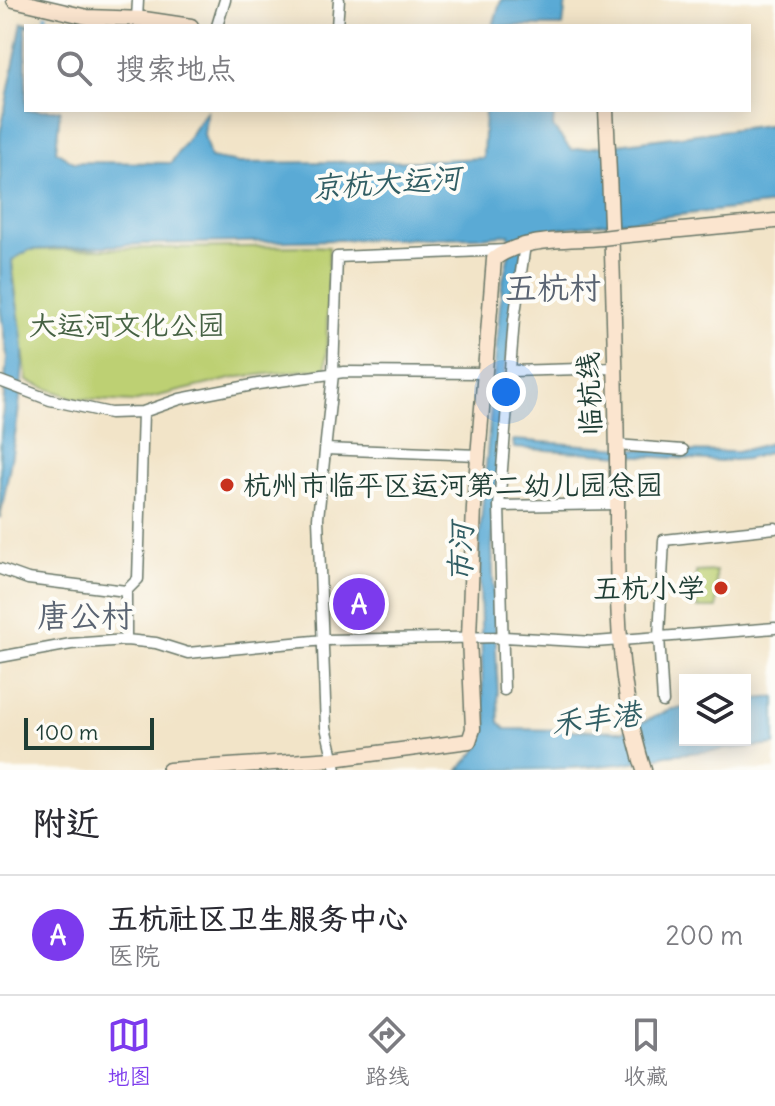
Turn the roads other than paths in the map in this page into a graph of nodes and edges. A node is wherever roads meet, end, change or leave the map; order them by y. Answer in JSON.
{"nodes":[{"id":1,"x":14,"y":0,"type":"edge"},
{"id":2,"x":138,"y":0,"type":"edge"},
{"id":3,"x":225,"y":0,"type":"edge"},
{"id":4,"x":339,"y":0,"type":"edge"},
{"id":5,"x":137,"y":19,"type":"junction"},
{"id":6,"x":176,"y":24,"type":"edge"},
{"id":7,"x":218,"y":24,"type":"edge"},
{"id":8,"x":337,"y":24,"type":"edge"},
{"id":9,"x":606,"y":112,"type":"edge"},
{"id":10,"x":775,"y":221,"type":"edge"},
{"id":11,"x":610,"y":233,"type":"junction"},
{"id":12,"x":525,"y":246,"type":"junction"},
{"id":13,"x":507,"y":250,"type":"junction"},
{"id":14,"x":614,"y":368,"type":"junction"},
{"id":15,"x":511,"y":371,"type":"junction"},
{"id":16,"x":483,"y":373,"type":"junction"},
{"id":17,"x":333,"y":374,"type":"junction"},
{"id":18,"x":0,"y":381,"type":"edge"},
{"id":19,"x":143,"y":412,"type":"junction"},
{"id":20,"x":325,"y":449,"type":"junction"},
{"id":21,"x":683,"y":450,"type":"dead end"},
{"id":22,"x":616,"y":451,"type":"junction"},
{"id":23,"x":478,"y":455,"type":"junction"},
{"id":24,"x":617,"y":504,"type":"junction"},
{"id":25,"x":499,"y":506,"type":"junction"},
{"id":26,"x":775,"y":528,"type":"edge"},
{"id":27,"x":0,"y":569,"type":"edge"},
{"id":28,"x":126,"y":591,"type":"junction"},
{"id":29,"x":775,"y":628,"type":"edge"},
{"id":30,"x":659,"y":636,"type":"junction"},
{"id":31,"x":469,"y":637,"type":"junction"},
{"id":32,"x":503,"y":637,"type":"junction"},
{"id":33,"x":618,"y":639,"type":"junction"},
{"id":34,"x":126,"y":640,"type":"junction"},
{"id":35,"x":324,"y":640,"type":"junction"},
{"id":36,"x":0,"y":657,"type":"edge"},
{"id":37,"x":504,"y":690,"type":"dead end"},
{"id":38,"x":663,"y":702,"type":"dead end"},
{"id":39,"x":335,"y":764,"type":"edge"},
{"id":40,"x":643,"y":767,"type":"edge"},
{"id":41,"x":169,"y":770,"type":"edge"}],
"edges":[{"from":1,"to":5,"type":"street"},
{"from":2,"to":5,"type":"street"},
{"from":3,"to":7,"type":"street"},
{"from":4,"to":8,"type":"street"},
{"from":5,"to":6,"type":"street"},
{"from":9,"to":11,"type":"street","name":"临杭线"},
{"from":10,"to":11,"type":"street"},
{"from":11,"to":12,"type":"street"},
{"from":11,"to":14,"type":"street","name":"临杭线"},
{"from":12,"to":13,"type":"street"},
{"from":12,"to":15,"type":"street"},
{"from":13,"to":16,"type":"street"},
{"from":13,"to":17,"type":"street"},
{"from":14,"to":15,"type":"street"},
{"from":14,"to":22,"type":"street","name":"临杭线"},
{"from":15,"to":25,"type":"street"},
{"from":16,"to":17,"type":"street"},
{"from":16,"to":23,"type":"street"},
{"from":17,"to":19,"type":"street"},
{"from":17,"to":20,"type":"street"},
{"from":18,"to":19,"type":"street"},
{"from":19,"to":28,"type":"street"},
{"from":20,"to":23,"type":"street"},
{"from":20,"to":35,"type":"street"},
{"from":21,"to":22,"type":"street"},
{"from":22,"to":24,"type":"street","name":"临杭线"},
{"from":23,"to":31,"type":"street"},
{"from":24,"to":25,"type":"street"},
{"from":24,"to":33,"type":"street","name":"临杭线"},
{"from":25,"to":32,"type":"street"},
{"from":26,"to":30,"type":"street"},
{"from":27,"to":28,"type":"street"},
{"from":28,"to":34,"type":"street"},
{"from":29,"to":30,"type":"street"},
{"from":30,"to":33,"type":"street"},
{"from":30,"to":38,"type":"street"},
{"from":31,"to":32,"type":"street"},
{"from":31,"to":35,"type":"street"},
{"from":31,"to":39,"type":"street"},
{"from":32,"to":33,"type":"street"},
{"from":32,"to":37,"type":"street"},
{"from":33,"to":40,"type":"street","name":"临杭线"},
{"from":34,"to":35,"type":"street"},
{"from":34,"to":36,"type":"street"},
{"from":35,"to":39,"type":"street"},
{"from":39,"to":41,"type":"street"}]}
